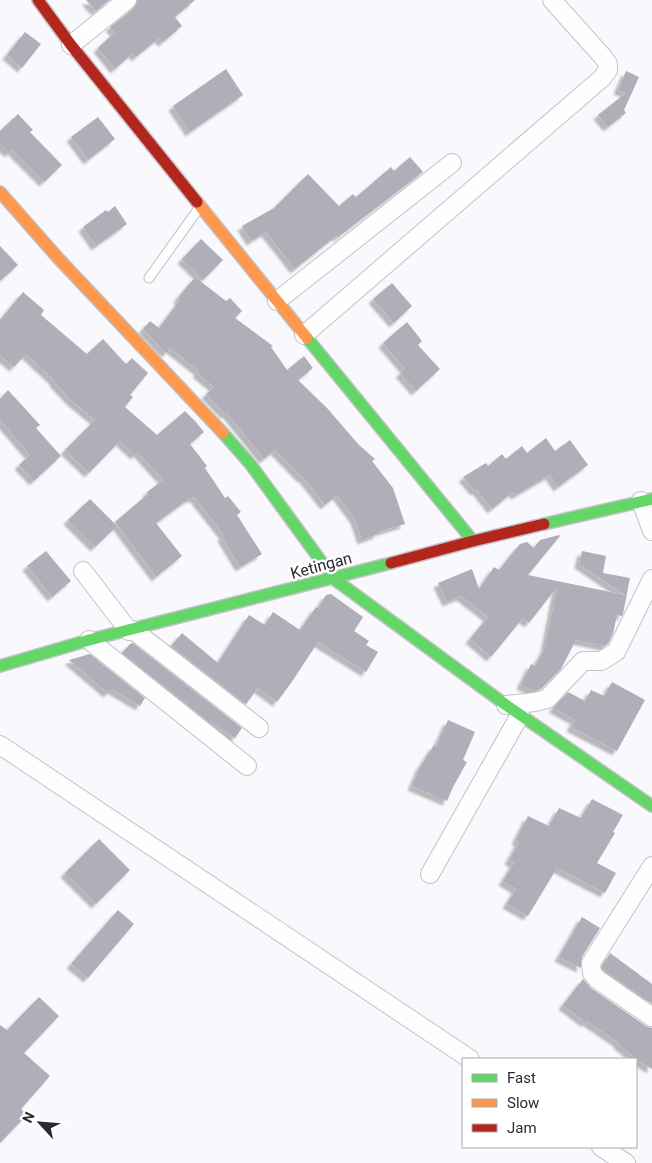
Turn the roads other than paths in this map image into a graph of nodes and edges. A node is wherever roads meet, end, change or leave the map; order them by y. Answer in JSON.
{"nodes":[{"id":1,"x":38,"y":0,"type":"edge"},
{"id":2,"x":127,"y":0,"type":"edge"},
{"id":3,"x":552,"y":0,"type":"edge"},
{"id":4,"x":71,"y":45,"type":"junction"},
{"id":5,"x":452,"y":164,"type":"dead end"},
{"id":6,"x":0,"y":192,"type":"edge"},
{"id":7,"x":200,"y":206,"type":"junction"},
{"id":8,"x":149,"y":278,"type":"dead end"},
{"id":9,"x":277,"y":301,"type":"junction"},
{"id":10,"x":304,"y":335,"type":"junction"},
{"id":11,"x":646,"y":500,"type":"edge"},
{"id":12,"x":652,"y":531,"type":"edge"},
{"id":13,"x":473,"y":541,"type":"junction"},
{"id":14,"x":83,"y":571,"type":"dead end"},
{"id":15,"x":334,"y":579,"type":"junction"},
{"id":16,"x":652,"y":579,"type":"edge"},
{"id":17,"x":131,"y":630,"type":"junction"},
{"id":18,"x":89,"y":640,"type":"junction"},
{"id":19,"x":0,"y":666,"type":"edge"},
{"id":20,"x":506,"y":705,"type":"junction"},
{"id":21,"x":520,"y":715,"type":"junction"},
{"id":22,"x":259,"y":728,"type":"dead end"},
{"id":23,"x":0,"y":745,"type":"edge"},
{"id":24,"x":247,"y":766,"type":"dead end"},
{"id":25,"x":652,"y":806,"type":"edge"},
{"id":26,"x":652,"y":866,"type":"edge"},
{"id":27,"x":430,"y":874,"type":"dead end"},
{"id":28,"x":652,"y":1017,"type":"edge"},
{"id":29,"x":469,"y":1058,"type":"edge"},
{"id":30,"x":603,"y":1148,"type":"edge"},
{"id":31,"x":626,"y":1163,"type":"edge"}],
"edges":[{"from":1,"to":4,"type":"street"},
{"from":2,"to":4,"type":"street"},
{"from":3,"to":10,"type":"street"},
{"from":4,"to":7,"type":"street"},
{"from":5,"to":9,"type":"street"},
{"from":6,"to":15,"type":"street"},
{"from":7,"to":8,"type":"lane"},
{"from":7,"to":9,"type":"street"},
{"from":9,"to":10,"type":"street"},
{"from":10,"to":13,"type":"street"},
{"from":11,"to":12,"type":"street"},
{"from":11,"to":13,"type":"street","name":"Ketingan"},
{"from":13,"to":15,"type":"street","name":"Ketingan"},
{"from":14,"to":17,"type":"street"},
{"from":15,"to":17,"type":"street","name":"Ketingan"},
{"from":15,"to":20,"type":"street"},
{"from":16,"to":20,"type":"street"},
{"from":17,"to":18,"type":"street","name":"Ketingan"},
{"from":17,"to":22,"type":"street"},
{"from":18,"to":19,"type":"street","name":"Ketingan"},
{"from":18,"to":24,"type":"street"},
{"from":20,"to":21,"type":"street"},
{"from":21,"to":25,"type":"street"},
{"from":21,"to":27,"type":"street"},
{"from":23,"to":29,"type":"street"},
{"from":26,"to":28,"type":"street"},
{"from":30,"to":31,"type":"street"}]}
